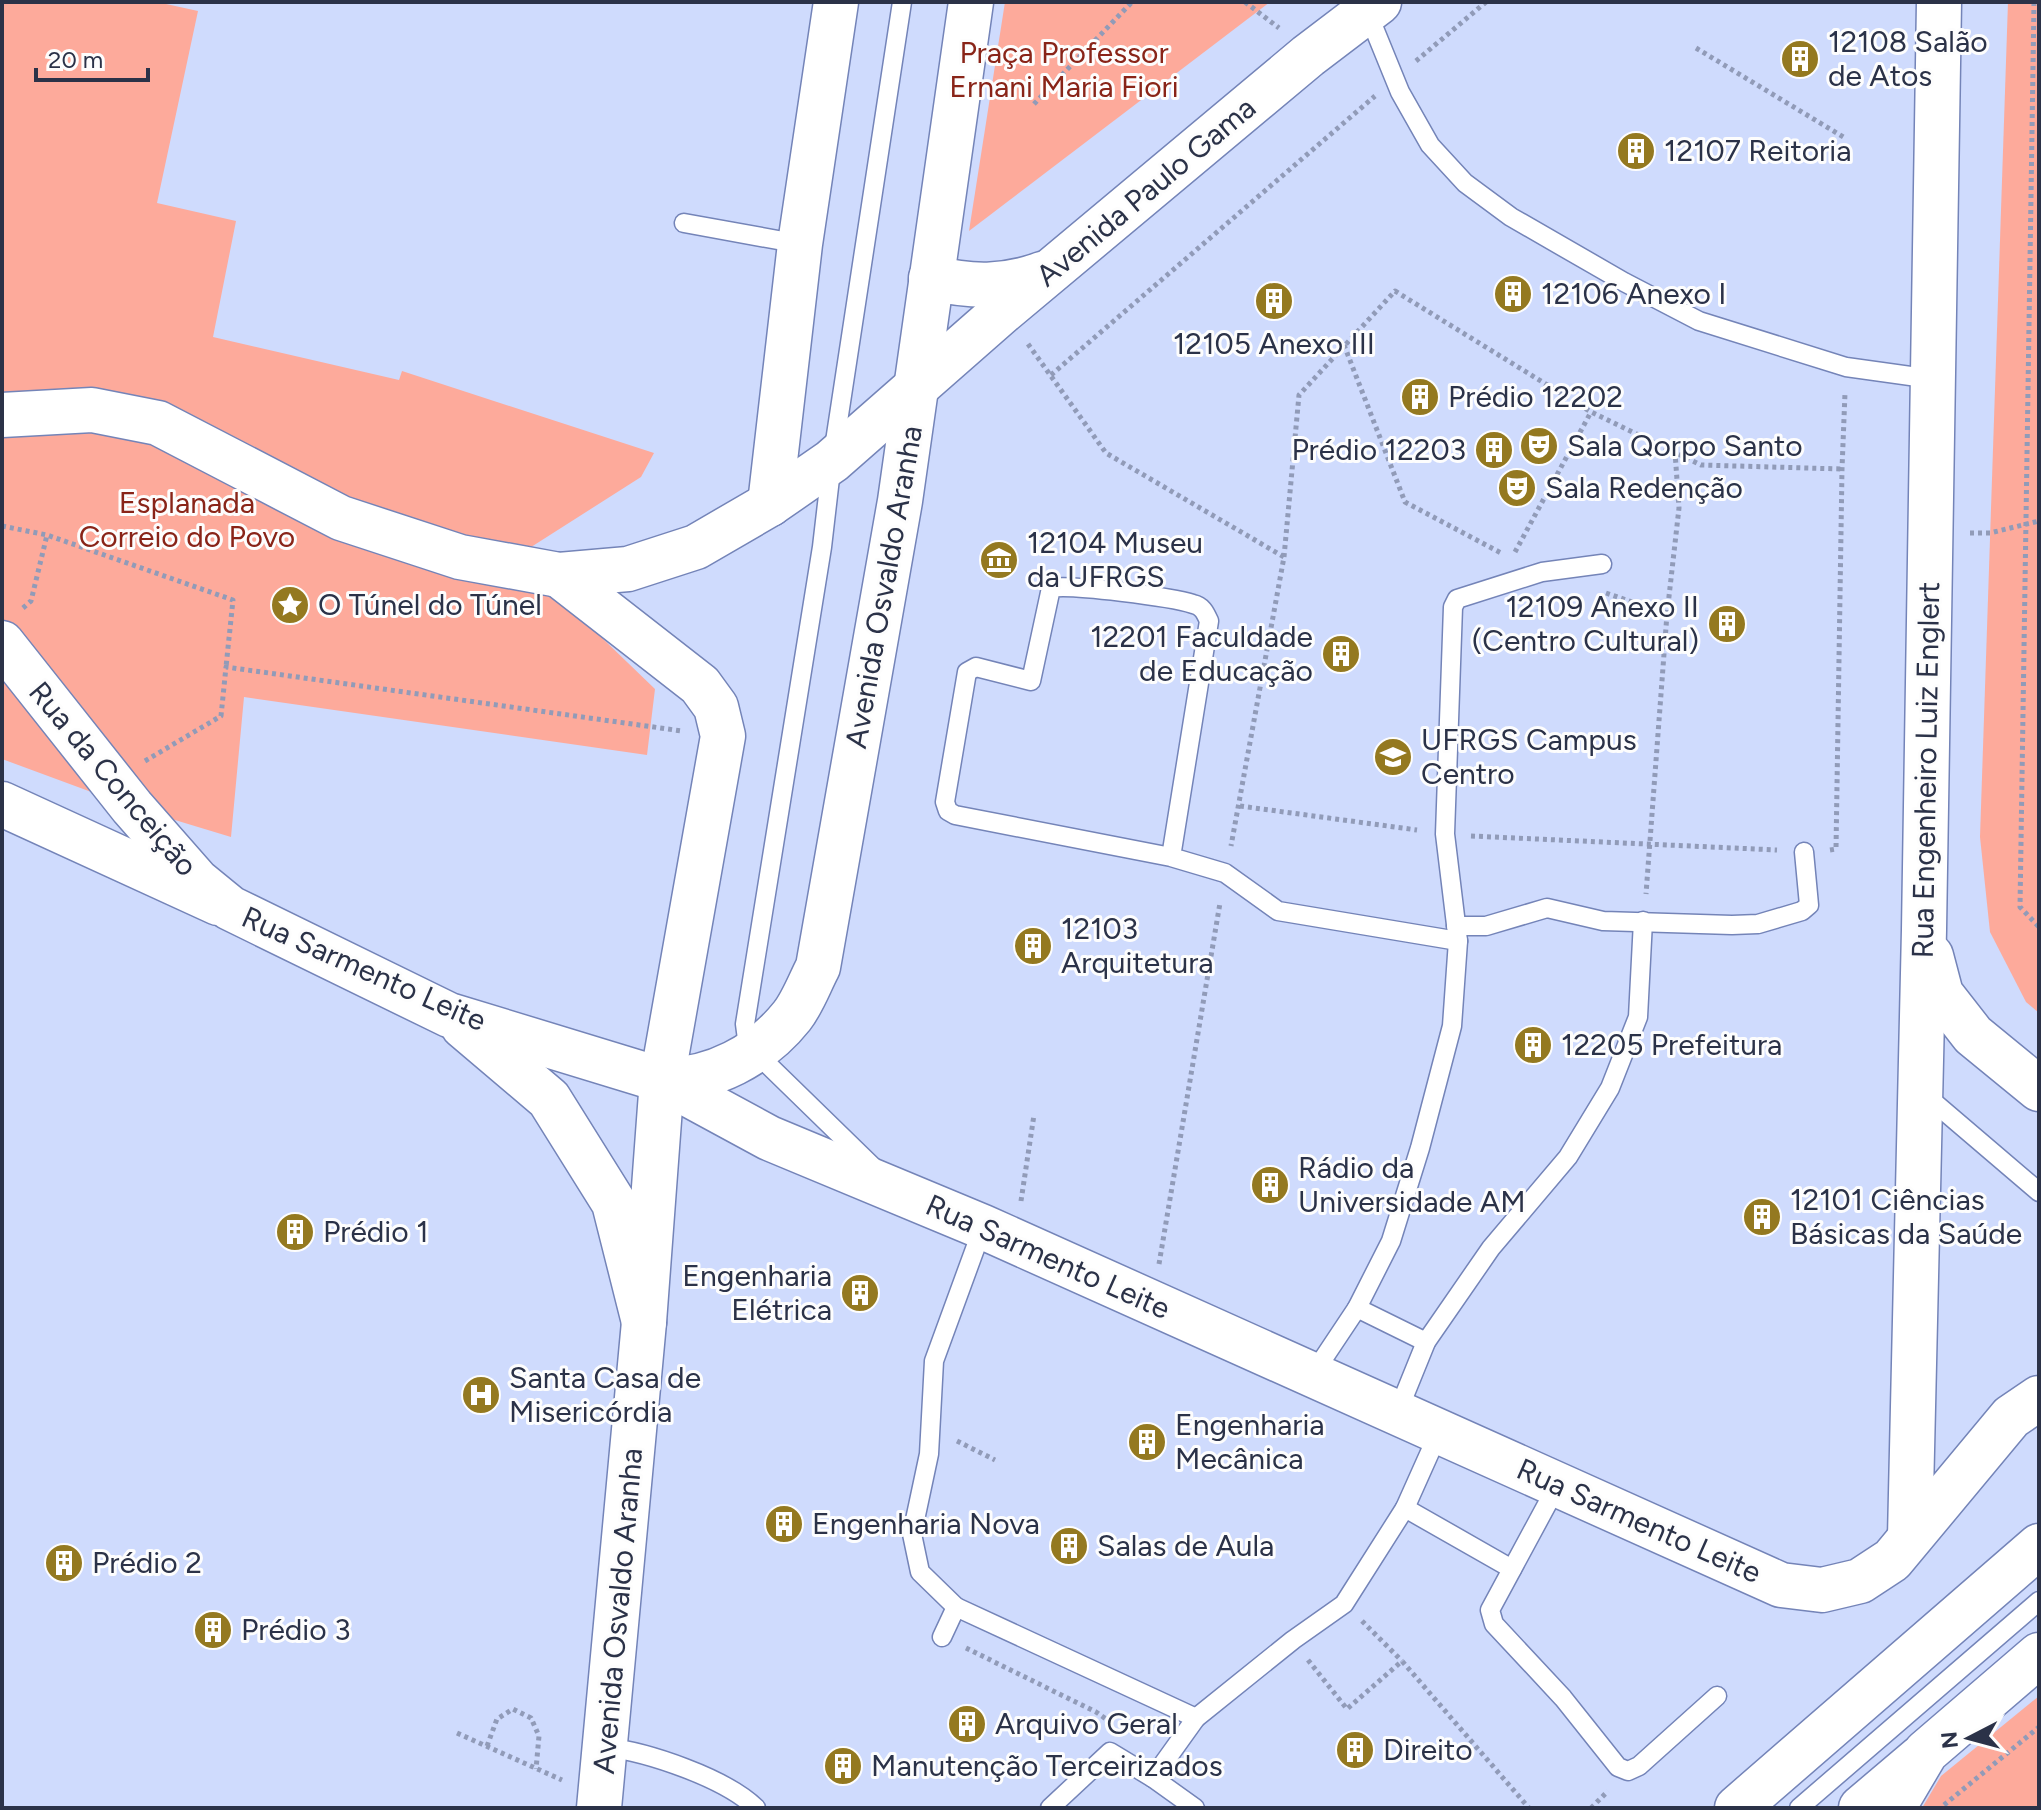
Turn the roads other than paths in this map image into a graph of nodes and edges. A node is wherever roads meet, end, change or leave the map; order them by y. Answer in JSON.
{"nodes":[{"id":1,"x":836,"y":2,"type":"edge"},
{"id":2,"x":902,"y":2,"type":"edge"},
{"id":3,"x":971,"y":2,"type":"edge"},
{"id":4,"x":1939,"y":2,"type":"edge"},
{"id":5,"x":1373,"y":7,"type":"edge"},
{"id":6,"x":684,"y":223,"type":"dead end"},
{"id":7,"x":800,"y":244,"type":"junction"},
{"id":8,"x":1051,"y":271,"type":"junction"},
{"id":9,"x":931,"y":278,"type":"junction"},
{"id":10,"x":1933,"y":379,"type":"junction"},
{"id":11,"x":917,"y":386,"type":"junction"},
{"id":12,"x":2,"y":415,"type":"edge"},
{"id":13,"x":832,"y":461,"type":"junction"},
{"id":14,"x":770,"y":504,"type":"junction"},
{"id":15,"x":1602,"y":564,"type":"dead end"},
{"id":16,"x":559,"y":575,"type":"junction"},
{"id":17,"x":12,"y":626,"type":"edge"},
{"id":18,"x":2,"y":804,"type":"edge"},
{"id":19,"x":1804,"y":852,"type":"road end"},
{"id":20,"x":1171,"y":857,"type":"junction"},
{"id":21,"x":230,"y":908,"type":"junction"},
{"id":22,"x":1643,"y":921,"type":"junction"},
{"id":23,"x":1924,"y":930,"type":"junction"},
{"id":24,"x":1457,"y":934,"type":"junction"},
{"id":25,"x":449,"y":1015,"type":"junction"},
{"id":26,"x":755,"y":1052,"type":"junction"},
{"id":27,"x":662,"y":1080,"type":"junction"},
{"id":28,"x":2039,"y":1089,"type":"edge"},
{"id":29,"x":1921,"y":1091,"type":"junction"},
{"id":30,"x":897,"y":1190,"type":"junction"},
{"id":31,"x":2039,"y":1192,"type":"edge"},
{"id":32,"x":999,"y":1234,"type":"junction"},
{"id":33,"x":1357,"y":1308,"type":"junction"},
{"id":34,"x":644,"y":1322,"type":"junction"},
{"id":35,"x":1426,"y":1342,"type":"junction"},
{"id":36,"x":1313,"y":1374,"type":"junction"},
{"id":37,"x":2039,"y":1398,"type":"edge"},
{"id":38,"x":1398,"y":1411,"type":"junction"},
{"id":39,"x":1440,"y":1430,"type":"junction"},
{"id":40,"x":1558,"y":1484,"type":"junction"},
{"id":41,"x":1405,"y":1508,"type":"junction"},
{"id":42,"x":1910,"y":1537,"type":"junction"},
{"id":43,"x":2039,"y":1546,"type":"edge"},
{"id":44,"x":1512,"y":1569,"type":"junction"},
{"id":45,"x":2039,"y":1601,"type":"edge"},
{"id":46,"x":956,"y":1607,"type":"junction"},
{"id":47,"x":942,"y":1637,"type":"road end"},
{"id":48,"x":2039,"y":1655,"type":"edge"},
{"id":49,"x":1717,"y":1696,"type":"dead end"},
{"id":50,"x":1196,"y":1718,"type":"junction"},
{"id":51,"x":1888,"y":1720,"type":"junction"},
{"id":52,"x":604,"y":1747,"type":"junction"},
{"id":53,"x":1153,"y":1778,"type":"junction"},
{"id":54,"x":599,"y":1808,"type":"edge"},
{"id":55,"x":756,"y":1808,"type":"edge"},
{"id":56,"x":1050,"y":1808,"type":"edge"},
{"id":57,"x":1195,"y":1808,"type":"edge"},
{"id":58,"x":1737,"y":1808,"type":"edge"},
{"id":59,"x":1761,"y":1808,"type":"edge"},
{"id":60,"x":1799,"y":1808,"type":"edge"},
{"id":61,"x":1816,"y":1808,"type":"edge"},
{"id":62,"x":1861,"y":1808,"type":"edge"},
{"id":63,"x":1893,"y":1808,"type":"edge"}],
"edges":[{"from":1,"to":7,"type":"main road"},
{"from":2,"to":13,"type":"lane"},
{"from":3,"to":9,"type":"main road","name":"Avenida Osvaldo Aranha"},
{"from":4,"to":10,"type":"main road","name":"Rua Engenheiro Luiz Englert"},
{"from":5,"to":8,"type":"main road","name":"Avenida Paulo Gama"},
{"from":5,"to":10,"type":"lane"},
{"from":6,"to":7,"type":"lane"},
{"from":7,"to":14,"type":"main road"},
{"from":8,"to":9,"type":"main road"},
{"from":8,"to":11,"type":"main road","name":"Avenida Paulo Gama"},
{"from":9,"to":11,"type":"main road","name":"Avenida Osvaldo Aranha"},
{"from":10,"to":23,"type":"main road","name":"Rua Engenheiro Luiz Englert"},
{"from":11,"to":13,"type":"main road"},
{"from":11,"to":26,"type":"main road","name":"Avenida Osvaldo Aranha"},
{"from":12,"to":16,"type":"main road"},
{"from":13,"to":14,"type":"main road"},
{"from":13,"to":26,"type":"lane"},
{"from":14,"to":16,"type":"main road"},
{"from":15,"to":24,"type":"lane"},
{"from":16,"to":27,"type":"main road","name":"Avenida Osvaldo Aranha"},
{"from":17,"to":21,"type":"main road","name":"Rua da Conceição"},
{"from":18,"to":21,"type":"main road","name":"Rua Sarmento Leite"},
{"from":19,"to":22,"type":"lane"},
{"from":20,"to":20,"type":"lane"},
{"from":20,"to":24,"type":"lane"},
{"from":21,"to":25,"type":"main road","name":"Rua Sarmento Leite"},
{"from":22,"to":24,"type":"lane"},
{"from":22,"to":35,"type":"lane"},
{"from":23,"to":28,"type":"main road"},
{"from":23,"to":29,"type":"main road","name":"Rua Engenheiro Luiz Englert"},
{"from":24,"to":33,"type":"lane"},
{"from":25,"to":27,"type":"main road","name":"Rua Sarmento Leite"},
{"from":25,"to":34,"type":"main road"},
{"from":26,"to":27,"type":"main road","name":"Avenida Osvaldo Aranha"},
{"from":26,"to":30,"type":"lane"},
{"from":27,"to":30,"type":"main road","name":"Rua Sarmento Leite"},
{"from":27,"to":34,"type":"main road","name":"Avenida Osvaldo Aranha"},
{"from":29,"to":31,"type":"lane"},
{"from":29,"to":42,"type":"main road","name":"Rua Engenheiro Luiz Englert"},
{"from":30,"to":32,"type":"main road","name":"Rua Sarmento Leite"},
{"from":32,"to":36,"type":"main road","name":"Rua Sarmento Leite"},
{"from":32,"to":46,"type":"lane"},
{"from":33,"to":35,"type":"lane"},
{"from":33,"to":36,"type":"lane"},
{"from":34,"to":52,"type":"main road","name":"Avenida Osvaldo Aranha"},
{"from":35,"to":38,"type":"lane"},
{"from":36,"to":38,"type":"main road","name":"Rua Sarmento Leite"},
{"from":37,"to":42,"type":"main road","name":"Rua Sarmento Leite"},
{"from":38,"to":39,"type":"main road","name":"Rua Sarmento Leite"},
{"from":39,"to":40,"type":"main road","name":"Rua Sarmento Leite"},
{"from":39,"to":41,"type":"lane"},
{"from":40,"to":42,"type":"main road","name":"Rua Sarmento Leite"},
{"from":40,"to":44,"type":"lane"},
{"from":41,"to":44,"type":"lane"},
{"from":41,"to":50,"type":"lane"},
{"from":43,"to":51,"type":"main road"},
{"from":44,"to":49,"type":"lane"},
{"from":45,"to":51,"type":"lane"},
{"from":46,"to":47,"type":"lane"},
{"from":46,"to":50,"type":"lane"},
{"from":48,"to":51,"type":"main road"},
{"from":50,"to":53,"type":"lane"},
{"from":51,"to":58,"type":"main road"},
{"from":51,"to":59,"type":"lane"},
{"from":51,"to":60,"type":"lane"},
{"from":51,"to":61,"type":"lane"},
{"from":51,"to":62,"type":"main road"},
{"from":51,"to":63,"type":"main road"},
{"from":52,"to":54,"type":"main road","name":"Avenida Osvaldo Aranha"},
{"from":52,"to":55,"type":"lane"},
{"from":53,"to":56,"type":"lane"},
{"from":53,"to":57,"type":"lane"}]}
